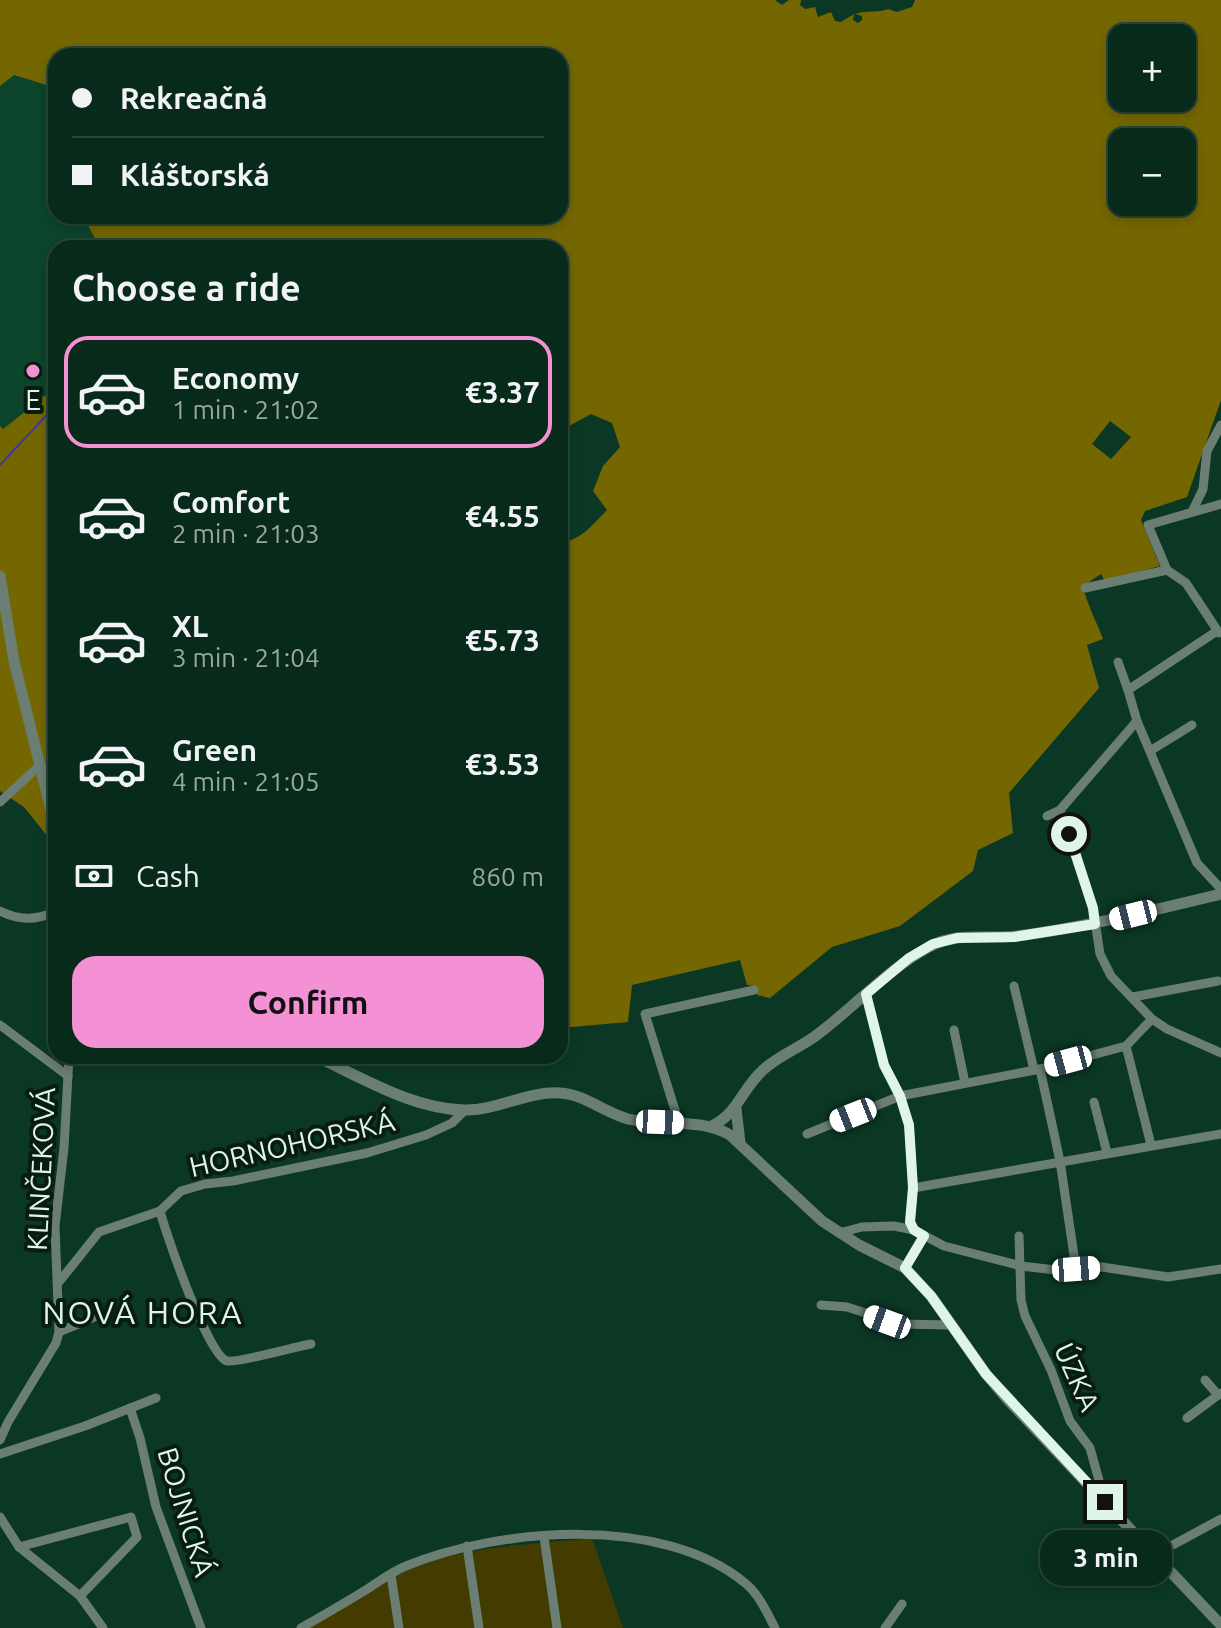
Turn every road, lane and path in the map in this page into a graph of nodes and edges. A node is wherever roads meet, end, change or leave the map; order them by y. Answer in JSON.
{"nodes":[{"id":1,"x":1221,"y":425,"type":"edge"},
{"id":2,"x":1221,"y":504,"type":"edge"},
{"id":3,"x":1193,"y":510,"type":"junction"},
{"id":4,"x":1167,"y":570,"type":"junction"},
{"id":5,"x":0,"y":576,"type":"edge"},
{"id":6,"x":1085,"y":588,"type":"dead end"},
{"id":7,"x":1219,"y":633,"type":"edge"},
{"id":8,"x":1118,"y":662,"type":"dead end"},
{"id":9,"x":1128,"y":690,"type":"junction"},
{"id":10,"x":1137,"y":721,"type":"junction"},
{"id":11,"x":1192,"y":725,"type":"dead end"},
{"id":12,"x":1150,"y":751,"type":"junction"},
{"id":13,"x":39,"y":766,"type":"junction"},
{"id":14,"x":0,"y":800,"type":"edge"},
{"id":15,"x":48,"y":800,"type":"edge"},
{"id":16,"x":1060,"y":810,"type":"junction"},
{"id":17,"x":1047,"y":816,"type":"dead end"},
{"id":18,"x":1221,"y":891,"type":"edge"},
{"id":19,"x":0,"y":911,"type":"edge"},
{"id":20,"x":48,"y":915,"type":"edge"},
{"id":21,"x":1095,"y":924,"type":"junction"},
{"id":22,"x":1218,"y":981,"type":"dead end"},
{"id":23,"x":1014,"y":986,"type":"dead end"},
{"id":24,"x":754,"y":990,"type":"dead end"},
{"id":25,"x":866,"y":994,"type":"junction"},
{"id":26,"x":1133,"y":997,"type":"junction"},
{"id":27,"x":1152,"y":1019,"type":"junction"},
{"id":28,"x":0,"y":1025,"type":"edge"},
{"id":29,"x":954,"y":1030,"type":"dead end"},
{"id":30,"x":1126,"y":1046,"type":"junction"},
{"id":31,"x":1221,"y":1053,"type":"edge"},
{"id":32,"x":48,"y":1061,"type":"edge"},
{"id":33,"x":52,"y":1064,"type":"edge"},
{"id":34,"x":69,"y":1064,"type":"edge"},
{"id":35,"x":333,"y":1064,"type":"edge"},
{"id":36,"x":1037,"y":1069,"type":"junction"},
{"id":37,"x":68,"y":1076,"type":"junction"},
{"id":38,"x":965,"y":1083,"type":"junction"},
{"id":39,"x":900,"y":1096,"type":"junction"},
{"id":40,"x":1094,"y":1102,"type":"dead end"},
{"id":41,"x":736,"y":1107,"type":"junction"},
{"id":42,"x":465,"y":1110,"type":"junction"},
{"id":43,"x":679,"y":1123,"type":"junction"},
{"id":44,"x":710,"y":1127,"type":"junction"},
{"id":45,"x":807,"y":1134,"type":"dead end"},
{"id":46,"x":1221,"y":1134,"type":"edge"},
{"id":47,"x":740,"y":1143,"type":"junction"},
{"id":48,"x":1151,"y":1145,"type":"junction"},
{"id":49,"x":1107,"y":1153,"type":"junction"},
{"id":50,"x":1060,"y":1161,"type":"junction"},
{"id":51,"x":913,"y":1188,"type":"junction"},
{"id":52,"x":160,"y":1211,"type":"junction"},
{"id":53,"x":914,"y":1230,"type":"junction"},
{"id":54,"x":839,"y":1233,"type":"junction"},
{"id":55,"x":924,"y":1236,"type":"junction"},
{"id":56,"x":1019,"y":1236,"type":"dead end"},
{"id":57,"x":1021,"y":1266,"type":"junction"},
{"id":58,"x":905,"y":1268,"type":"junction"},
{"id":59,"x":1076,"y":1269,"type":"junction"},
{"id":60,"x":1221,"y":1269,"type":"edge"},
{"id":61,"x":59,"y":1282,"type":"junction"},
{"id":62,"x":821,"y":1305,"type":"dead end"},
{"id":63,"x":94,"y":1317,"type":"dead end"},
{"id":64,"x":950,"y":1325,"type":"junction"},
{"id":65,"x":59,"y":1332,"type":"junction"},
{"id":66,"x":311,"y":1344,"type":"dead end"},
{"id":67,"x":1205,"y":1380,"type":"dead end"},
{"id":68,"x":1220,"y":1394,"type":"edge"},
{"id":69,"x":156,"y":1398,"type":"dead end"},
{"id":70,"x":130,"y":1408,"type":"junction"},
{"id":71,"x":1187,"y":1418,"type":"dead end"},
{"id":72,"x":0,"y":1440,"type":"edge"},
{"id":73,"x":0,"y":1454,"type":"edge"},
{"id":74,"x":1105,"y":1502,"type":"junction"},
{"id":75,"x":0,"y":1517,"type":"edge"},
{"id":76,"x":1221,"y":1519,"type":"edge"},
{"id":77,"x":544,"y":1537,"type":"junction"},
{"id":78,"x":467,"y":1546,"type":"junction"},
{"id":79,"x":19,"y":1547,"type":"junction"},
{"id":80,"x":1156,"y":1554,"type":"junction"},
{"id":81,"x":391,"y":1575,"type":"junction"},
{"id":82,"x":80,"y":1596,"type":"junction"},
{"id":83,"x":902,"y":1604,"type":"dead end"},
{"id":84,"x":319,"y":1623,"type":"edge"},
{"id":85,"x":1221,"y":1625,"type":"edge"},
{"id":86,"x":103,"y":1628,"type":"edge"},
{"id":87,"x":201,"y":1628,"type":"edge"},
{"id":88,"x":301,"y":1628,"type":"edge"},
{"id":89,"x":399,"y":1628,"type":"edge"},
{"id":90,"x":479,"y":1628,"type":"edge"},
{"id":91,"x":557,"y":1628,"type":"edge"},
{"id":92,"x":775,"y":1628,"type":"edge"},
{"id":93,"x":885,"y":1628,"type":"edge"}],
"edges":[{"from":1,"to":3,"type":"street"},
{"from":2,"to":3,"type":"street"},
{"from":3,"to":4,"type":"street"},
{"from":4,"to":6,"type":"street"},
{"from":4,"to":7,"type":"street"},
{"from":5,"to":13,"type":"street"},
{"from":7,"to":9,"type":"street"},
{"from":8,"to":9,"type":"street"},
{"from":9,"to":10,"type":"street"},
{"from":10,"to":12,"type":"street"},
{"from":10,"to":16,"type":"street"},
{"from":11,"to":12,"type":"street"},
{"from":12,"to":18,"type":"street"},
{"from":13,"to":14,"type":"street"},
{"from":13,"to":15,"type":"street"},
{"from":16,"to":17,"type":"street"},
{"from":16,"to":21,"type":"street"},
{"from":18,"to":21,"type":"street"},
{"from":19,"to":20,"type":"street"},
{"from":21,"to":25,"type":"street"},
{"from":21,"to":26,"type":"street"},
{"from":22,"to":26,"type":"street"},
{"from":23,"to":36,"type":"street"},
{"from":24,"to":43,"type":"street"},
{"from":25,"to":39,"type":"street"},
{"from":25,"to":41,"type":"street"},
{"from":26,"to":27,"type":"street"},
{"from":27,"to":30,"type":"street"},
{"from":27,"to":31,"type":"street"},
{"from":28,"to":32,"type":"street"},
{"from":29,"to":38,"type":"street"},
{"from":30,"to":36,"type":"street"},
{"from":30,"to":48,"type":"street"},
{"from":33,"to":37,"type":"street"},
{"from":34,"to":37,"type":"street","name":"KLINČEKOVÁ"},
{"from":35,"to":42,"type":"street"},
{"from":36,"to":38,"type":"street"},
{"from":36,"to":50,"type":"street"},
{"from":37,"to":61,"type":"street","name":"KLINČEKOVÁ"},
{"from":38,"to":39,"type":"street"},
{"from":39,"to":45,"type":"street"},
{"from":39,"to":51,"type":"street"},
{"from":40,"to":49,"type":"street"},
{"from":41,"to":44,"type":"street"},
{"from":41,"to":47,"type":"street"},
{"from":42,"to":43,"type":"street"},
{"from":42,"to":52,"type":"street","name":"HORNOHORSKÁ"},
{"from":43,"to":44,"type":"street"},
{"from":44,"to":47,"type":"street"},
{"from":46,"to":48,"type":"street"},
{"from":47,"to":54,"type":"street"},
{"from":48,"to":49,"type":"street"},
{"from":49,"to":50,"type":"street"},
{"from":50,"to":51,"type":"street"},
{"from":50,"to":59,"type":"street"},
{"from":51,"to":53,"type":"street"},
{"from":52,"to":61,"type":"street","name":"HORNOHORSKÁ"},
{"from":52,"to":66,"type":"street"},
{"from":53,"to":54,"type":"street"},
{"from":53,"to":55,"type":"street"},
{"from":54,"to":58,"type":"street"},
{"from":55,"to":57,"type":"street"},
{"from":55,"to":58,"type":"street"},
{"from":56,"to":57,"type":"street","name":"ÚZKA"},
{"from":57,"to":59,"type":"street"},
{"from":57,"to":74,"type":"street","name":"ÚZKA"},
{"from":58,"to":64,"type":"street"},
{"from":59,"to":60,"type":"street"},
{"from":61,"to":65,"type":"street","name":"KLINČEKOVÁ"},
{"from":62,"to":64,"type":"street"},
{"from":63,"to":65,"type":"street"},
{"from":64,"to":74,"type":"street"},
{"from":65,"to":72,"type":"street","name":"KLINČEKOVÁ"},
{"from":67,"to":68,"type":"street"},
{"from":68,"to":71,"type":"street"},
{"from":69,"to":70,"type":"street"},
{"from":70,"to":73,"type":"street"},
{"from":70,"to":87,"type":"street","name":"BOJNICKÁ"},
{"from":74,"to":80,"type":"street"},
{"from":75,"to":79,"type":"street"},
{"from":76,"to":80,"type":"street"},
{"from":77,"to":78,"type":"street"},
{"from":77,"to":91,"type":"street"},
{"from":77,"to":92,"type":"street"},
{"from":78,"to":81,"type":"street"},
{"from":78,"to":90,"type":"street"},
{"from":79,"to":82,"type":"street"},
{"from":79,"to":82,"type":"street"},
{"from":80,"to":85,"type":"street"},
{"from":81,"to":84,"type":"street"},
{"from":81,"to":89,"type":"street"},
{"from":82,"to":86,"type":"street"},
{"from":83,"to":93,"type":"street"},
{"from":84,"to":88,"type":"street"}]}
